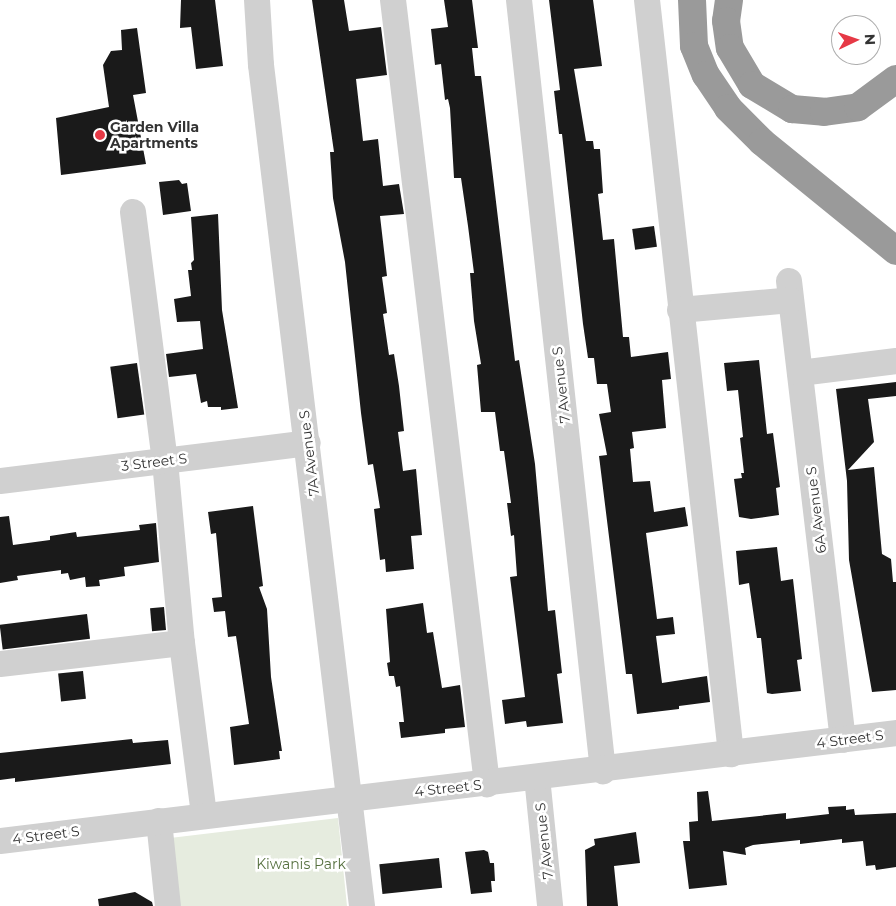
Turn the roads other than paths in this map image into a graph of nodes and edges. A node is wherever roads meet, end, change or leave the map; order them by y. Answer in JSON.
{"nodes":[{"id":1,"x":257,"y":0,"type":"edge"},
{"id":2,"x":394,"y":0,"type":"edge"},
{"id":3,"x":519,"y":0,"type":"edge"},
{"id":4,"x":647,"y":0,"type":"edge"},
{"id":5,"x":692,"y":0,"type":"edge"},
{"id":6,"x":729,"y":0,"type":"edge"},
{"id":7,"x":896,"y":79,"type":"edge"},
{"id":8,"x":133,"y":212,"type":"dead end"},
{"id":9,"x":896,"y":251,"type":"edge"},
{"id":10,"x":680,"y":310,"type":"junction"},
{"id":11,"x":896,"y":361,"type":"edge"},
{"id":12,"x":800,"y":373,"type":"junction"},
{"id":13,"x":308,"y":443,"type":"junction"},
{"id":14,"x":165,"y":461,"type":"junction"},
{"id":15,"x":0,"y":481,"type":"edge"},
{"id":16,"x":182,"y":644,"type":"junction"},
{"id":17,"x":0,"y":664,"type":"edge"},
{"id":18,"x":896,"y":733,"type":"edge"},
{"id":19,"x":843,"y":740,"type":"junction"},
{"id":20,"x":731,"y":754,"type":"junction"},
{"id":21,"x":603,"y":771,"type":"junction"},
{"id":22,"x":537,"y":777,"type":"junction"},
{"id":23,"x":487,"y":784,"type":"junction"},
{"id":24,"x":350,"y":797,"type":"junction"},
{"id":25,"x":204,"y":815,"type":"junction"},
{"id":26,"x":159,"y":821,"type":"junction"},
{"id":27,"x":0,"y":841,"type":"edge"},
{"id":28,"x":168,"y":906,"type":"edge"},
{"id":29,"x":362,"y":906,"type":"edge"},
{"id":30,"x":550,"y":906,"type":"edge"}],
"edges":[{"from":1,"to":13,"type":"street","name":"7A Avenue S"},
{"from":2,"to":23,"type":"street"},
{"from":3,"to":21,"type":"street","name":"7 Avenue S"},
{"from":4,"to":10,"type":"street"},
{"from":5,"to":9,"type":"highway"},
{"from":6,"to":7,"type":"highway"},
{"from":8,"to":14,"type":"street"},
{"from":10,"to":12,"type":"street","name":"6A Avenue S"},
{"from":10,"to":20,"type":"street"},
{"from":11,"to":12,"type":"street"},
{"from":12,"to":19,"type":"street","name":"6A Avenue S"},
{"from":13,"to":14,"type":"street","name":"3 Street S"},
{"from":13,"to":24,"type":"street","name":"7A Avenue S"},
{"from":14,"to":15,"type":"street","name":"3 Street S"},
{"from":14,"to":16,"type":"street"},
{"from":16,"to":17,"type":"street"},
{"from":16,"to":25,"type":"street"},
{"from":18,"to":19,"type":"street","name":"4 Street S"},
{"from":19,"to":20,"type":"street","name":"4 Street S"},
{"from":20,"to":21,"type":"street","name":"4 Street S"},
{"from":21,"to":22,"type":"street","name":"4 Street S"},
{"from":22,"to":23,"type":"street","name":"4 Street S"},
{"from":22,"to":30,"type":"street","name":"7 Avenue S"},
{"from":23,"to":24,"type":"street","name":"4 Street S"},
{"from":24,"to":25,"type":"street","name":"4 Street S"},
{"from":24,"to":29,"type":"street","name":"7A Avenue S"},
{"from":25,"to":26,"type":"street","name":"4 Street S"},
{"from":26,"to":27,"type":"street","name":"4 Street S"},
{"from":26,"to":28,"type":"street"}]}
